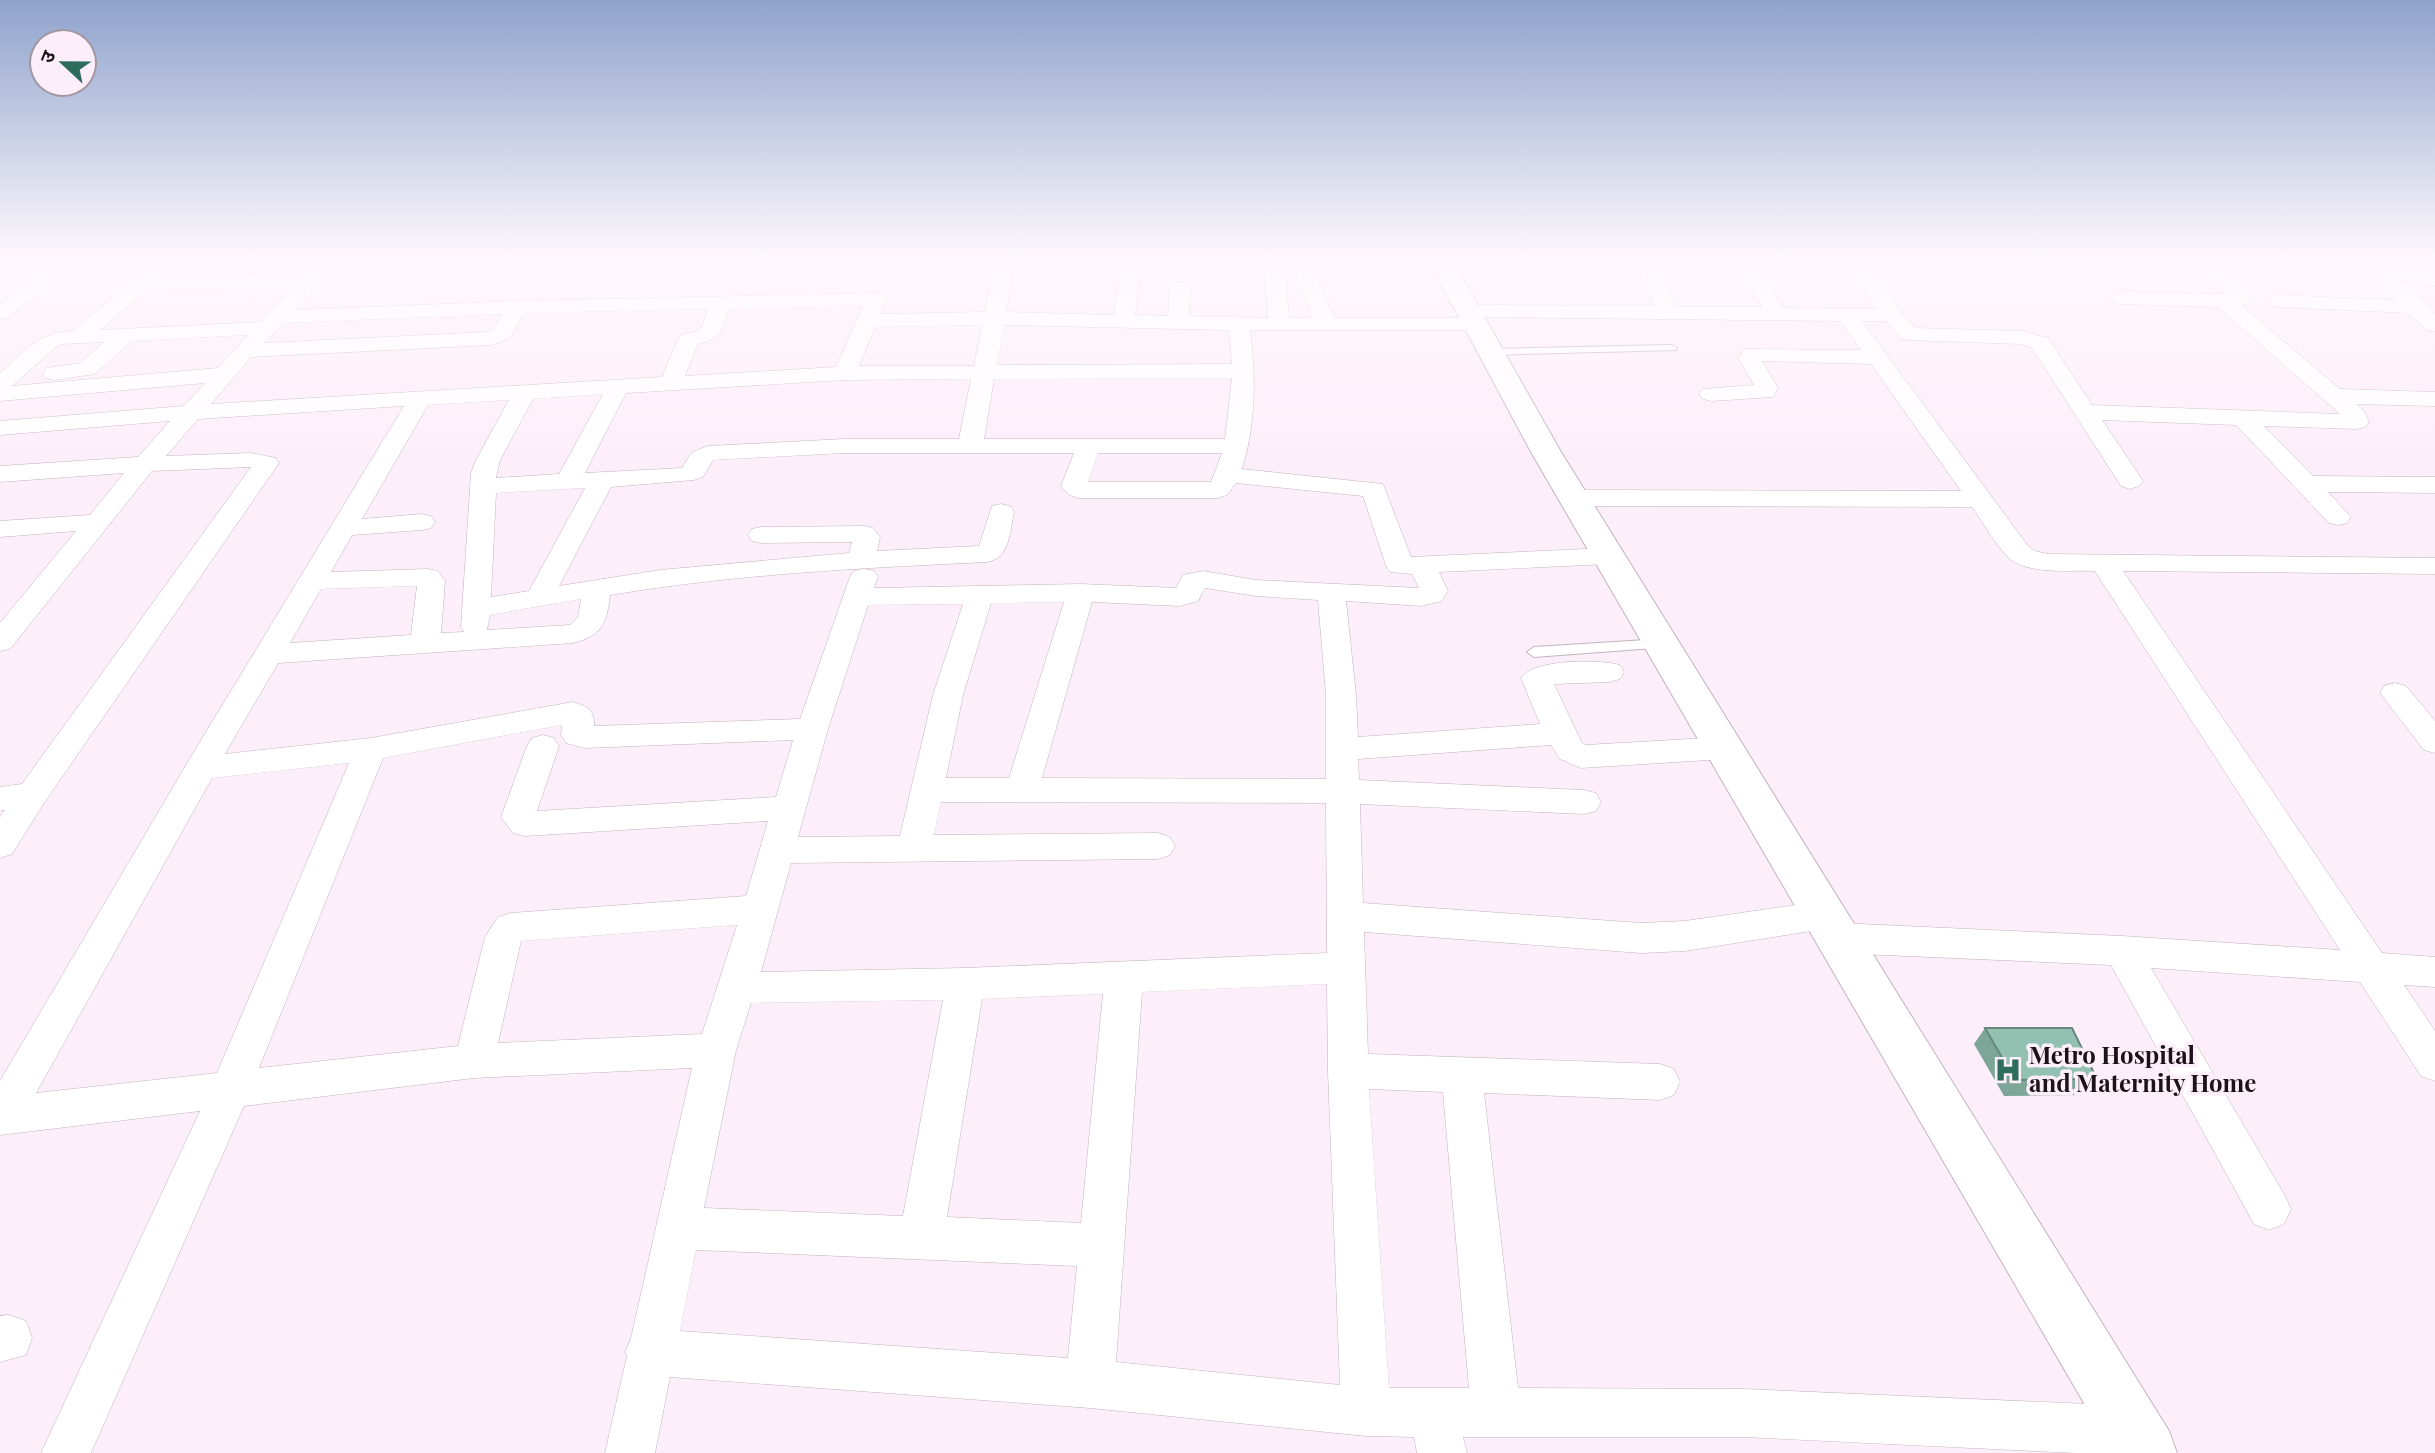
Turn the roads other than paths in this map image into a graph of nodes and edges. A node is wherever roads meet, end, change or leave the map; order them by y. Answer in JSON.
{"nodes":[{"id":1,"x":94,"y":324,"type":"edge"},
{"id":2,"x":262,"y":324,"type":"edge"},
{"id":3,"x":272,"y":324,"type":"edge"},
{"id":4,"x":507,"y":324,"type":"edge"},
{"id":5,"x":713,"y":324,"type":"edge"},
{"id":6,"x":866,"y":324,"type":"edge"},
{"id":7,"x":994,"y":324,"type":"edge"},
{"id":8,"x":1236,"y":324,"type":"edge"},
{"id":9,"x":1240,"y":324,"type":"junction"},
{"id":10,"x":1279,"y":324,"type":"joint"},
{"id":11,"x":1326,"y":324,"type":"joint"},
{"id":12,"x":1475,"y":324,"type":"edge"},
{"id":13,"x":1536,"y":324,"type":"edge"},
{"id":14,"x":1853,"y":324,"type":"edge"},
{"id":15,"x":1900,"y":324,"type":"edge"},
{"id":16,"x":2250,"y":324,"type":"edge"},
{"id":17,"x":1478,"y":329,"type":"junction"},
{"id":18,"x":127,"y":334,"type":"junction"},
{"id":19,"x":80,"y":336,"type":"junction"},
{"id":20,"x":1672,"y":348,"type":"dead end"},
{"id":21,"x":245,"y":351,"type":"junction"},
{"id":22,"x":1876,"y":357,"type":"junction"},
{"id":23,"x":1244,"y":371,"type":"junction"},
{"id":24,"x":984,"y":372,"type":"junction"},
{"id":25,"x":845,"y":373,"type":"junction"},
{"id":26,"x":225,"y":374,"type":"junction"},
{"id":27,"x":3,"y":382,"type":"edge"},
{"id":28,"x":671,"y":383,"type":"junction"},
{"id":29,"x":618,"y":387,"type":"junction"},
{"id":30,"x":524,"y":393,"type":"junction"},
{"id":31,"x":1711,"y":394,"type":"dead end"},
{"id":32,"x":2334,"y":396,"type":"junction"},
{"id":33,"x":2435,"y":399,"type":"edge"},
{"id":34,"x":419,"y":400,"type":"junction"},
{"id":35,"x":191,"y":412,"type":"junction"},
{"id":36,"x":2085,"y":412,"type":"junction"},
{"id":37,"x":2243,"y":418,"type":"junction"},
{"id":38,"x":0,"y":428,"type":"edge"},
{"id":39,"x":1089,"y":445,"type":"junction"},
{"id":40,"x":1162,"y":445,"type":"junction"},
{"id":41,"x":1236,"y":446,"type":"junction"},
{"id":42,"x":970,"y":447,"type":"junction"},
{"id":43,"x":145,"y":464,"type":"junction"},
{"id":44,"x":0,"y":474,"type":"edge"},
{"id":45,"x":1227,"y":475,"type":"junction"},
{"id":46,"x":602,"y":480,"type":"junction"},
{"id":47,"x":568,"y":481,"type":"junction"},
{"id":48,"x":2130,"y":481,"type":"dead end"},
{"id":49,"x":2306,"y":484,"type":"junction"},
{"id":50,"x":2435,"y":485,"type":"edge"},
{"id":51,"x":482,"y":486,"type":"junction"},
{"id":52,"x":1150,"y":491,"type":"junction"},
{"id":53,"x":1574,"y":498,"type":"junction"},
{"id":54,"x":1978,"y":499,"type":"junction"},
{"id":55,"x":1001,"y":512,"type":"dead end"},
{"id":56,"x":2338,"y":517,"type":"dead end"},
{"id":57,"x":97,"y":522,"type":"junction"},
{"id":58,"x":422,"y":522,"type":"dead end"},
{"id":59,"x":344,"y":528,"type":"junction"},
{"id":60,"x":0,"y":529,"type":"edge"},
{"id":61,"x":761,"y":535,"type":"dead end"},
{"id":62,"x":1608,"y":556,"type":"junction"},
{"id":63,"x":866,"y":559,"type":"junction"},
{"id":64,"x":2103,"y":562,"type":"junction"},
{"id":65,"x":1422,"y":566,"type":"junction"},
{"id":66,"x":2435,"y":566,"type":"edge"},
{"id":67,"x":313,"y":581,"type":"junction"},
{"id":68,"x":597,"y":588,"type":"junction"},
{"id":69,"x":1081,"y":593,"type":"junction"},
{"id":70,"x":1331,"y":593,"type":"junction"},
{"id":71,"x":980,"y":594,"type":"junction"},
{"id":72,"x":858,"y":597,"type":"junction"},
{"id":73,"x":538,"y":598,"type":"junction"},
{"id":74,"x":478,"y":608,"type":"junction"},
{"id":75,"x":11,"y":614,"type":"edge"},
{"id":76,"x":473,"y":641,"type":"junction"},
{"id":77,"x":0,"y":642,"type":"edge"},
{"id":78,"x":425,"y":644,"type":"junction"},
{"id":79,"x":1662,"y":644,"type":"junction"},
{"id":80,"x":1534,"y":652,"type":"dead end"},
{"id":81,"x":269,"y":654,"type":"junction"},
{"id":82,"x":1609,"y":671,"type":"dead end"},
{"id":83,"x":2395,"y":693,"type":"dead end"},
{"id":84,"x":812,"y":729,"type":"junction"},
{"id":85,"x":1560,"y":733,"type":"junction"},
{"id":86,"x":2435,"y":742,"type":"edge"},
{"id":87,"x":543,"y":746,"type":"dead end"},
{"id":88,"x":1724,"y":748,"type":"junction"},
{"id":89,"x":371,"y":749,"type":"junction"},
{"id":90,"x":1342,"y":749,"type":"junction"},
{"id":91,"x":201,"y":768,"type":"junction"},
{"id":92,"x":925,"y":790,"type":"junction"},
{"id":93,"x":1022,"y":791,"type":"junction"},
{"id":94,"x":1343,"y":792,"type":"junction"},
{"id":95,"x":16,"y":797,"type":"edge"},
{"id":96,"x":1584,"y":802,"type":"dead end"},
{"id":97,"x":789,"y":808,"type":"junction"},
{"id":98,"x":0,"y":845,"type":"edge"},
{"id":99,"x":1158,"y":846,"type":"dead end"},
{"id":100,"x":914,"y":848,"type":"junction"},
{"id":101,"x":777,"y":850,"type":"junction"},
{"id":102,"x":760,"y":909,"type":"junction"},
{"id":103,"x":1345,"y":916,"type":"junction"},
{"id":104,"x":1831,"y":926,"type":"junction"},
{"id":105,"x":2122,"y":951,"type":"junction"},
{"id":106,"x":1346,"y":968,"type":"junction"},
{"id":107,"x":2372,"y":968,"type":"junction"},
{"id":108,"x":2435,"y":972,"type":"edge"},
{"id":109,"x":1124,"y":976,"type":"junction"},
{"id":110,"x":965,"y":984,"type":"junction"},
{"id":111,"x":737,"y":988,"type":"junction"},
{"id":112,"x":716,"y":1050,"type":"junction"},
{"id":113,"x":474,"y":1061,"type":"junction"},
{"id":114,"x":2435,"y":1065,"type":"edge"},
{"id":115,"x":1348,"y":1071,"type":"junction"},
{"id":116,"x":1462,"y":1074,"type":"junction"},
{"id":117,"x":1660,"y":1082,"type":"dead end"},
{"id":118,"x":230,"y":1090,"type":"junction"},
{"id":119,"x":1,"y":1116,"type":"edge"},
{"id":120,"x":2269,"y":1209,"type":"dead end"},
{"id":121,"x":678,"y":1228,"type":"junction"},
{"id":122,"x":921,"y":1238,"type":"junction"},
{"id":123,"x":1101,"y":1245,"type":"junction"},
{"id":124,"x":649,"y":1352,"type":"junction"},
{"id":125,"x":1090,"y":1384,"type":"junction"},
{"id":126,"x":1366,"y":1412,"type":"junction"},
{"id":127,"x":1496,"y":1414,"type":"junction"},
{"id":128,"x":1438,"y":1433,"type":"edge"},
{"id":129,"x":2140,"y":1442,"type":"edge"},
{"id":130,"x":66,"y":1453,"type":"edge"},
{"id":131,"x":630,"y":1453,"type":"edge"}],
"edges":[{"from":1,"to":19,"type":"street"},
{"from":2,"to":18,"type":"street"},
{"from":3,"to":21,"type":"street"},
{"from":4,"to":21,"type":"street"},
{"from":5,"to":28,"type":"street"},
{"from":6,"to":25,"type":"street"},
{"from":7,"to":24,"type":"street"},
{"from":8,"to":9,"type":"street"},
{"from":9,"to":10,"type":"street"},
{"from":9,"to":23,"type":"street"},
{"from":10,"to":11,"type":"street"},
{"from":11,"to":17,"type":"street"},
{"from":12,"to":17,"type":"main road"},
{"from":13,"to":17,"type":"street"},
{"from":14,"to":22,"type":"street"},
{"from":15,"to":36,"type":"street"},
{"from":16,"to":32,"type":"street"},
{"from":17,"to":20,"type":"lane"},
{"from":17,"to":53,"type":"main road"},
{"from":18,"to":19,"type":"street"},
{"from":18,"to":27,"type":"street"},
{"from":19,"to":27,"type":"street"},
{"from":21,"to":26,"type":"street"},
{"from":22,"to":31,"type":"street"},
{"from":22,"to":54,"type":"street"},
{"from":23,"to":24,"type":"street"},
{"from":23,"to":41,"type":"street"},
{"from":24,"to":25,"type":"street"},
{"from":24,"to":42,"type":"street"},
{"from":25,"to":28,"type":"street"},
{"from":26,"to":27,"type":"street"},
{"from":26,"to":35,"type":"street"},
{"from":28,"to":29,"type":"street"},
{"from":29,"to":30,"type":"street"},
{"from":29,"to":47,"type":"street"},
{"from":30,"to":34,"type":"street"},
{"from":30,"to":51,"type":"street"},
{"from":32,"to":33,"type":"street"},
{"from":32,"to":37,"type":"street"},
{"from":34,"to":35,"type":"street"},
{"from":34,"to":59,"type":"street"},
{"from":35,"to":38,"type":"street"},
{"from":35,"to":43,"type":"street"},
{"from":36,"to":37,"type":"street"},
{"from":36,"to":48,"type":"street"},
{"from":37,"to":49,"type":"street"},
{"from":39,"to":40,"type":"street"},
{"from":39,"to":42,"type":"street"},
{"from":39,"to":52,"type":"street"},
{"from":40,"to":41,"type":"street"},
{"from":40,"to":52,"type":"street"},
{"from":41,"to":45,"type":"street"},
{"from":42,"to":46,"type":"street"},
{"from":43,"to":44,"type":"street"},
{"from":43,"to":57,"type":"street"},
{"from":43,"to":95,"type":"street"},
{"from":45,"to":52,"type":"street"},
{"from":45,"to":65,"type":"street"},
{"from":46,"to":47,"type":"street"},
{"from":46,"to":73,"type":"street"},
{"from":47,"to":51,"type":"street"},
{"from":49,"to":50,"type":"street"},
{"from":49,"to":56,"type":"street"},
{"from":51,"to":74,"type":"street"},
{"from":53,"to":54,"type":"street"},
{"from":53,"to":62,"type":"main road"},
{"from":54,"to":64,"type":"street"},
{"from":55,"to":63,"type":"street"},
{"from":57,"to":60,"type":"street"},
{"from":57,"to":75,"type":"street"},
{"from":58,"to":59,"type":"street"},
{"from":59,"to":67,"type":"street"},
{"from":61,"to":63,"type":"street"},
{"from":62,"to":65,"type":"street"},
{"from":62,"to":79,"type":"main road"},
{"from":63,"to":68,"type":"street"},
{"from":63,"to":72,"type":"street"},
{"from":64,"to":66,"type":"street"},
{"from":64,"to":107,"type":"street"},
{"from":65,"to":70,"type":"street"},
{"from":67,"to":78,"type":"street"},
{"from":67,"to":81,"type":"street"},
{"from":68,"to":73,"type":"street"},
{"from":68,"to":76,"type":"street"},
{"from":69,"to":70,"type":"street"},
{"from":69,"to":71,"type":"street"},
{"from":69,"to":93,"type":"street"},
{"from":70,"to":90,"type":"street"},
{"from":71,"to":72,"type":"street"},
{"from":71,"to":92,"type":"street"},
{"from":72,"to":84,"type":"street"},
{"from":73,"to":74,"type":"street"},
{"from":74,"to":76,"type":"street"},
{"from":75,"to":77,"type":"street"},
{"from":76,"to":78,"type":"street"},
{"from":78,"to":81,"type":"street"},
{"from":79,"to":80,"type":"lane"},
{"from":79,"to":88,"type":"main road"},
{"from":81,"to":91,"type":"street"},
{"from":82,"to":85,"type":"street"},
{"from":83,"to":86,"type":"street"},
{"from":84,"to":89,"type":"street"},
{"from":84,"to":97,"type":"street"},
{"from":85,"to":88,"type":"street"},
{"from":85,"to":90,"type":"street"},
{"from":87,"to":97,"type":"street"},
{"from":88,"to":104,"type":"main road"},
{"from":89,"to":91,"type":"street"},
{"from":89,"to":118,"type":"street"},
{"from":90,"to":94,"type":"street"},
{"from":91,"to":119,"type":"street"},
{"from":92,"to":93,"type":"street"},
{"from":92,"to":100,"type":"street"},
{"from":93,"to":94,"type":"street"},
{"from":94,"to":96,"type":"street"},
{"from":94,"to":103,"type":"street"},
{"from":95,"to":98,"type":"street"},
{"from":97,"to":101,"type":"street"},
{"from":99,"to":100,"type":"street"},
{"from":100,"to":101,"type":"street"},
{"from":101,"to":102,"type":"street"},
{"from":102,"to":111,"type":"street"},
{"from":102,"to":113,"type":"street"},
{"from":103,"to":104,"type":"street"},
{"from":103,"to":106,"type":"street"},
{"from":104,"to":105,"type":"street"},
{"from":104,"to":129,"type":"main road"},
{"from":105,"to":107,"type":"street"},
{"from":105,"to":120,"type":"street"},
{"from":106,"to":109,"type":"street"},
{"from":106,"to":115,"type":"street"},
{"from":107,"to":108,"type":"street"},
{"from":107,"to":114,"type":"street"},
{"from":109,"to":110,"type":"street"},
{"from":109,"to":123,"type":"street"},
{"from":110,"to":111,"type":"street"},
{"from":110,"to":122,"type":"street"},
{"from":111,"to":112,"type":"street"},
{"from":112,"to":113,"type":"street"},
{"from":112,"to":121,"type":"street"},
{"from":113,"to":118,"type":"street"},
{"from":115,"to":116,"type":"street"},
{"from":115,"to":126,"type":"street"},
{"from":116,"to":117,"type":"street"},
{"from":116,"to":127,"type":"street"},
{"from":118,"to":119,"type":"street"},
{"from":118,"to":130,"type":"street"},
{"from":121,"to":122,"type":"street"},
{"from":121,"to":124,"type":"street"},
{"from":122,"to":123,"type":"street"},
{"from":123,"to":125,"type":"street"},
{"from":124,"to":125,"type":"street"},
{"from":124,"to":131,"type":"street"},
{"from":125,"to":126,"type":"street"},
{"from":126,"to":128,"type":"street"},
{"from":127,"to":128,"type":"street"},
{"from":127,"to":129,"type":"street"}]}
